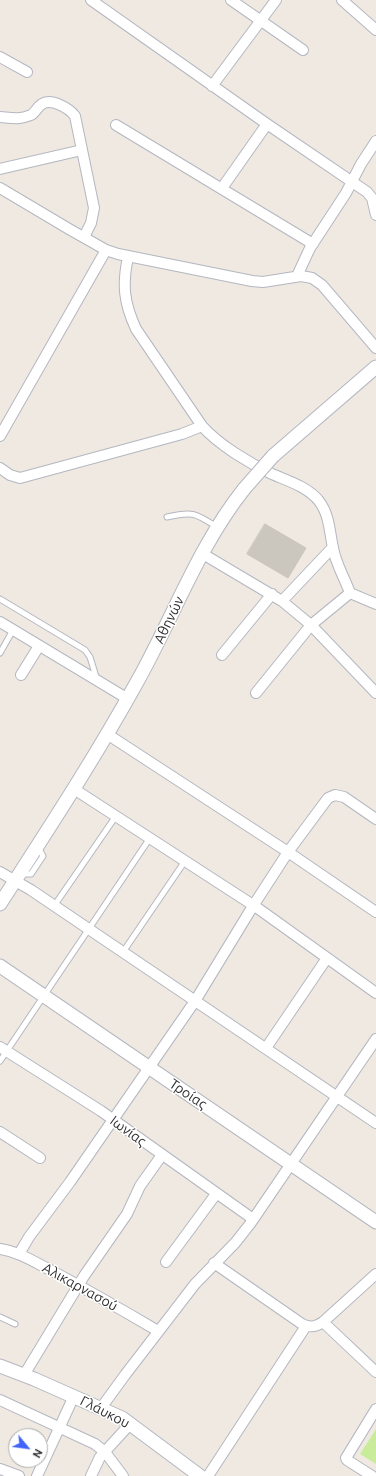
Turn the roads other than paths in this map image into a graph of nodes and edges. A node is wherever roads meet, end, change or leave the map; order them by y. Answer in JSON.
{"nodes":[{"id":1,"x":92,"y":0,"type":"edge"},
{"id":2,"x":230,"y":0,"type":"edge"},
{"id":3,"x":276,"y":0,"type":"edge"},
{"id":4,"x":342,"y":0,"type":"edge"},
{"id":5,"x":261,"y":20,"type":"junction"},
{"id":6,"x":376,"y":30,"type":"edge"},
{"id":7,"x":303,"y":50,"type":"dead end"},
{"id":8,"x":0,"y":57,"type":"edge"},
{"id":9,"x":27,"y":72,"type":"dead end"},
{"id":10,"x":212,"y":86,"type":"junction"},
{"id":11,"x":0,"y":116,"type":"edge"},
{"id":12,"x":267,"y":124,"type":"junction"},
{"id":13,"x":116,"y":125,"type":"dead end"},
{"id":14,"x":376,"y":141,"type":"edge"},
{"id":15,"x":82,"y":150,"type":"junction"},
{"id":16,"x":0,"y":169,"type":"edge"},
{"id":17,"x":352,"y":181,"type":"junction"},
{"id":18,"x":0,"y":188,"type":"edge"},
{"id":19,"x":222,"y":188,"type":"junction"},
{"id":20,"x":376,"y":215,"type":"edge"},
{"id":21,"x":84,"y":237,"type":"junction"},
{"id":22,"x":313,"y":244,"type":"junction"},
{"id":23,"x":106,"y":250,"type":"junction"},
{"id":24,"x":128,"y":257,"type":"junction"},
{"id":25,"x":297,"y":276,"type":"junction"},
{"id":26,"x":376,"y":348,"type":"edge"},
{"id":27,"x":376,"y":367,"type":"edge"},
{"id":28,"x":202,"y":426,"type":"junction"},
{"id":29,"x":0,"y":436,"type":"edge"},
{"id":30,"x":0,"y":468,"type":"edge"},
{"id":31,"x":167,"y":517,"type":"dead end"},
{"id":32,"x":218,"y":528,"type":"junction"},
{"id":33,"x":333,"y":547,"type":"junction"},
{"id":34,"x":202,"y":554,"type":"junction"},
{"id":35,"x":350,"y":593,"type":"junction"},
{"id":36,"x":272,"y":594,"type":"junction"},
{"id":37,"x":0,"y":599,"type":"edge"},
{"id":38,"x":282,"y":601,"type":"junction"},
{"id":39,"x":376,"y":604,"type":"edge"},
{"id":40,"x":0,"y":622,"type":"edge"},
{"id":41,"x":311,"y":625,"type":"junction"},
{"id":42,"x":13,"y":630,"type":"junction"},
{"id":43,"x":38,"y":646,"type":"junction"},
{"id":44,"x":0,"y":653,"type":"edge"},
{"id":45,"x":222,"y":655,"type":"dead end"},
{"id":46,"x":21,"y":675,"type":"dead end"},
{"id":47,"x":97,"y":681,"type":"junction"},
{"id":48,"x":256,"y":693,"type":"dead end"},
{"id":49,"x":376,"y":693,"type":"edge"},
{"id":50,"x":128,"y":699,"type":"junction"},
{"id":51,"x":108,"y":734,"type":"junction"},
{"id":52,"x":74,"y":789,"type":"junction"},
{"id":53,"x":116,"y":816,"type":"junction"},
{"id":54,"x":376,"y":819,"type":"edge"},
{"id":55,"x":150,"y":838,"type":"junction"},
{"id":56,"x":288,"y":852,"type":"junction"},
{"id":57,"x":185,"y":861,"type":"junction"},
{"id":58,"x":0,"y":872,"type":"edge"},
{"id":59,"x":17,"y":877,"type":"junction"},
{"id":60,"x":0,"y":904,"type":"edge"},
{"id":61,"x":54,"y":906,"type":"junction"},
{"id":62,"x":253,"y":906,"type":"junction"},
{"id":63,"x":376,"y":912,"type":"edge"},
{"id":64,"x":89,"y":929,"type":"junction"},
{"id":65,"x":123,"y":952,"type":"junction"},
{"id":66,"x":327,"y":958,"type":"junction"},
{"id":67,"x":0,"y":966,"type":"edge"},
{"id":68,"x":376,"y":993,"type":"edge"},
{"id":69,"x":44,"y":996,"type":"junction"},
{"id":70,"x":195,"y":1001,"type":"junction"},
{"id":71,"x":376,"y":1039,"type":"edge"},
{"id":72,"x":266,"y":1048,"type":"junction"},
{"id":73,"x":3,"y":1049,"type":"edge"},
{"id":74,"x":0,"y":1062,"type":"edge"},
{"id":75,"x":149,"y":1067,"type":"junction"},
{"id":76,"x":337,"y":1097,"type":"junction"},
{"id":77,"x":113,"y":1120,"type":"junction"},
{"id":78,"x":376,"y":1123,"type":"edge"},
{"id":79,"x":0,"y":1132,"type":"edge"},
{"id":80,"x":162,"y":1155,"type":"junction"},
{"id":81,"x":40,"y":1158,"type":"dead end"},
{"id":82,"x":292,"y":1164,"type":"junction"},
{"id":83,"x":216,"y":1194,"type":"junction"},
{"id":84,"x":253,"y":1219,"type":"junction"},
{"id":85,"x":376,"y":1222,"type":"edge"},
{"id":86,"x":0,"y":1249,"type":"edge"},
{"id":87,"x":19,"y":1254,"type":"junction"},
{"id":88,"x":166,"y":1262,"type":"dead end"},
{"id":89,"x":214,"y":1263,"type":"junction"},
{"id":90,"x":376,"y":1274,"type":"edge"},
{"id":91,"x":78,"y":1285,"type":"junction"},
{"id":92,"x":0,"y":1317,"type":"edge"},
{"id":93,"x":323,"y":1322,"type":"junction"},
{"id":94,"x":15,"y":1324,"type":"dead end"},
{"id":95,"x":306,"y":1326,"type":"junction"},
{"id":96,"x":158,"y":1331,"type":"junction"},
{"id":97,"x":0,"y":1366,"type":"edge"},
{"id":98,"x":376,"y":1372,"type":"edge"},
{"id":99,"x":24,"y":1375,"type":"junction"},
{"id":100,"x":74,"y":1396,"type":"junction"},
{"id":101,"x":0,"y":1400,"type":"edge"},
{"id":102,"x":101,"y":1408,"type":"junction"},
{"id":103,"x":376,"y":1409,"type":"edge"},
{"id":104,"x":131,"y":1423,"type":"junction"},
{"id":105,"x":60,"y":1428,"type":"junction"},
{"id":106,"x":105,"y":1452,"type":"junction"},
{"id":107,"x":0,"y":1469,"type":"edge"},
{"id":108,"x":19,"y":1476,"type":"edge"},
{"id":109,"x":37,"y":1476,"type":"edge"},
{"id":110,"x":91,"y":1476,"type":"edge"},
{"id":111,"x":123,"y":1476,"type":"edge"},
{"id":112,"x":200,"y":1476,"type":"edge"},
{"id":113,"x":208,"y":1476,"type":"edge"},
{"id":114,"x":372,"y":1476,"type":"edge"}],
"edges":[{"from":1,"to":10,"type":"street"},
{"from":2,"to":5,"type":"street"},
{"from":3,"to":5,"type":"street"},
{"from":4,"to":6,"type":"street"},
{"from":5,"to":7,"type":"street"},
{"from":5,"to":10,"type":"street"},
{"from":8,"to":9,"type":"street"},
{"from":10,"to":12,"type":"street"},
{"from":11,"to":15,"type":"street"},
{"from":12,"to":17,"type":"street"},
{"from":12,"to":19,"type":"street"},
{"from":13,"to":19,"type":"street"},
{"from":14,"to":17,"type":"street"},
{"from":15,"to":16,"type":"street"},
{"from":15,"to":21,"type":"street"},
{"from":17,"to":20,"type":"street"},
{"from":17,"to":22,"type":"street"},
{"from":18,"to":21,"type":"street"},
{"from":19,"to":22,"type":"street"},
{"from":21,"to":23,"type":"street"},
{"from":22,"to":25,"type":"street"},
{"from":23,"to":24,"type":"street"},
{"from":23,"to":29,"type":"street"},
{"from":24,"to":25,"type":"street"},
{"from":24,"to":28,"type":"street"},
{"from":25,"to":26,"type":"street"},
{"from":27,"to":32,"type":"street","name":"Αθηνών","bridge":true},
{"from":28,"to":30,"type":"street"},
{"from":28,"to":33,"type":"street"},
{"from":31,"to":32,"type":"lane"},
{"from":32,"to":34,"type":"street","name":"Αθηνών"},
{"from":33,"to":35,"type":"street"},
{"from":33,"to":38,"type":"street"},
{"from":34,"to":36,"type":"street"},
{"from":34,"to":50,"type":"street","name":"Αθηνών"},
{"from":35,"to":39,"type":"street"},
{"from":35,"to":41,"type":"street"},
{"from":36,"to":38,"type":"street"},
{"from":36,"to":45,"type":"street"},
{"from":37,"to":47,"type":"lane"},
{"from":38,"to":41,"type":"street"},
{"from":40,"to":42,"type":"street"},
{"from":41,"to":48,"type":"street"},
{"from":41,"to":49,"type":"street"},
{"from":42,"to":43,"type":"street"},
{"from":42,"to":44,"type":"lane"},
{"from":43,"to":46,"type":"street"},
{"from":43,"to":47,"type":"street"},
{"from":47,"to":50,"type":"street"},
{"from":50,"to":51,"type":"street","name":"Αθηνών"},
{"from":51,"to":52,"type":"street","name":"Αθηνών"},
{"from":51,"to":56,"type":"street"},
{"from":52,"to":53,"type":"street"},
{"from":52,"to":59,"type":"street","name":"Αθηνών"},
{"from":53,"to":55,"type":"street"},
{"from":53,"to":61,"type":"lane"},
{"from":54,"to":56,"type":"street"},
{"from":55,"to":57,"type":"street"},
{"from":55,"to":64,"type":"lane"},
{"from":56,"to":62,"type":"street"},
{"from":56,"to":63,"type":"street"},
{"from":57,"to":62,"type":"street"},
{"from":57,"to":65,"type":"lane"},
{"from":58,"to":59,"type":"street"},
{"from":59,"to":60,"type":"street","name":"Αθηνών"},
{"from":59,"to":61,"type":"street"},
{"from":61,"to":64,"type":"street"},
{"from":62,"to":66,"type":"street"},
{"from":62,"to":70,"type":"street"},
{"from":64,"to":65,"type":"street"},
{"from":64,"to":69,"type":"lane"},
{"from":65,"to":70,"type":"street"},
{"from":66,"to":68,"type":"street"},
{"from":66,"to":72,"type":"street"},
{"from":67,"to":69,"type":"street","name":"Τροίας"},
{"from":69,"to":73,"type":"lane"},
{"from":69,"to":75,"type":"street","name":"Τροίας"},
{"from":70,"to":72,"type":"street"},
{"from":70,"to":75,"type":"street"},
{"from":71,"to":76,"type":"street"},
{"from":72,"to":76,"type":"street"},
{"from":73,"to":74,"type":"lane"},
{"from":73,"to":77,"type":"street","name":"Ιωνίας"},
{"from":75,"to":77,"type":"street"},
{"from":75,"to":82,"type":"street","name":"Τροίας"},
{"from":76,"to":78,"type":"street"},
{"from":76,"to":82,"type":"street"},
{"from":77,"to":80,"type":"street","name":"Ιωνίας"},
{"from":77,"to":87,"type":"street"},
{"from":79,"to":81,"type":"street"},
{"from":80,"to":83,"type":"street","name":"Ιωνίας"},
{"from":80,"to":91,"type":"street"},
{"from":82,"to":84,"type":"street"},
{"from":82,"to":85,"type":"street","name":"Τροίας"},
{"from":83,"to":84,"type":"street","name":"Ιωνίας"},
{"from":83,"to":88,"type":"street"},
{"from":84,"to":89,"type":"street"},
{"from":86,"to":87,"type":"street","name":"Αλικαρνασού"},
{"from":87,"to":91,"type":"street","name":"Αλικαρνασού"},
{"from":89,"to":95,"type":"street"},
{"from":89,"to":96,"type":"street"},
{"from":90,"to":93,"type":"street"},
{"from":91,"to":96,"type":"street","name":"Αλικαρνασού"},
{"from":91,"to":99,"type":"street"},
{"from":92,"to":94,"type":"lane"},
{"from":93,"to":95,"type":"street"},
{"from":93,"to":98,"type":"street"},
{"from":95,"to":113,"type":"street"},
{"from":96,"to":102,"type":"street"},
{"from":97,"to":99,"type":"street","name":"Γλάυκου"},
{"from":99,"to":100,"type":"street","name":"Γλάυκου"},
{"from":100,"to":102,"type":"street","name":"Γλάυκου"},
{"from":100,"to":105,"type":"street"},
{"from":101,"to":105,"type":"street"},
{"from":102,"to":104,"type":"street","name":"Γλάυκου"},
{"from":103,"to":114,"type":"street"},
{"from":104,"to":106,"type":"street"},
{"from":104,"to":112,"type":"street","name":"Γλάυκου"},
{"from":105,"to":106,"type":"street"},
{"from":105,"to":109,"type":"street"},
{"from":106,"to":110,"type":"street"},
{"from":106,"to":111,"type":"street"},
{"from":107,"to":108,"type":"street"}]}
